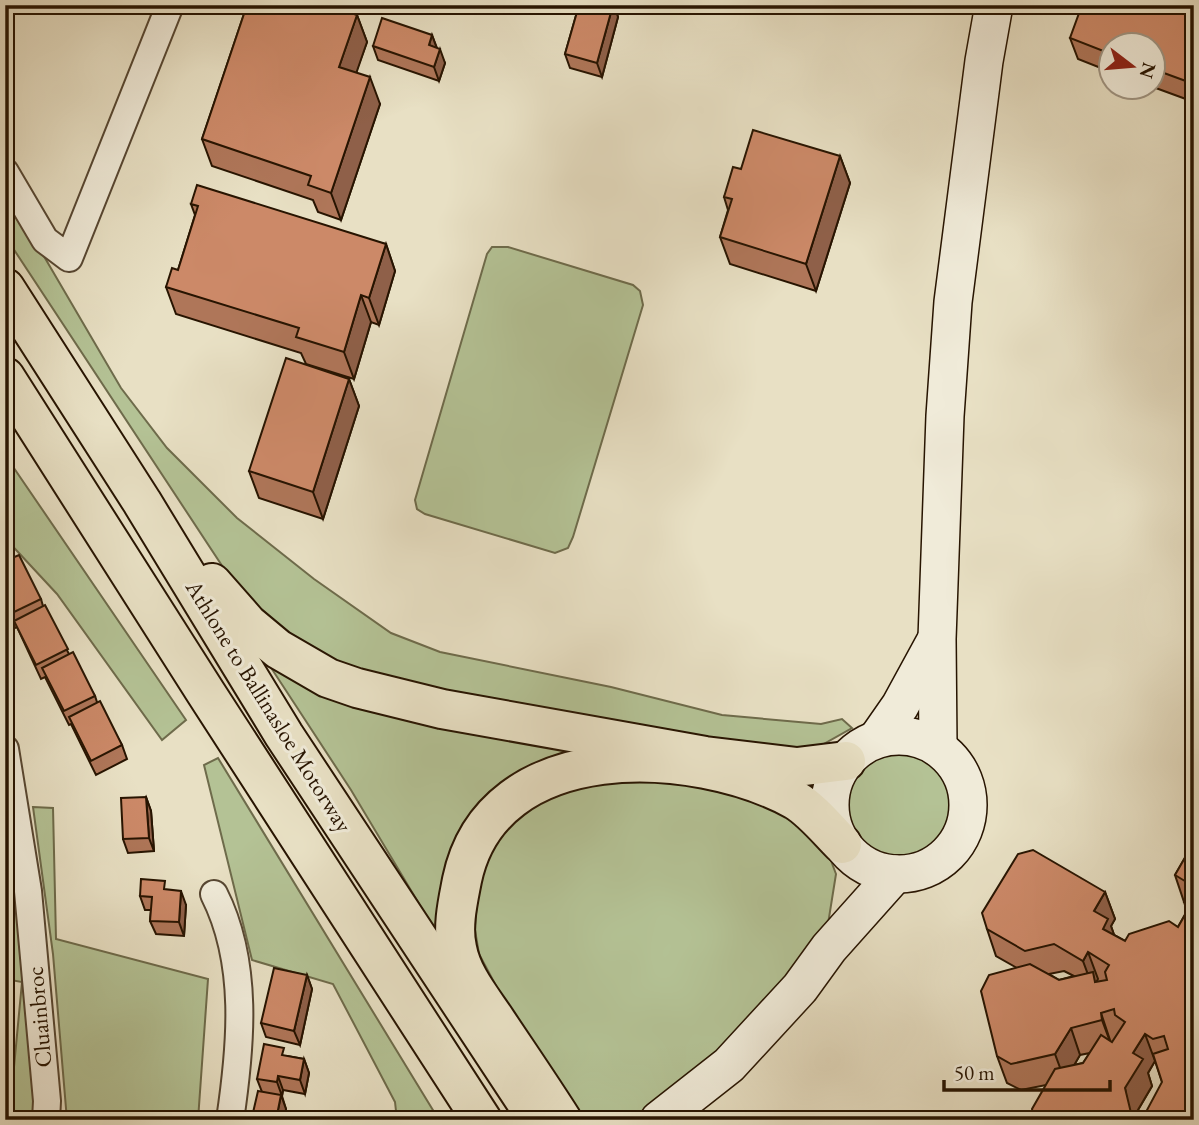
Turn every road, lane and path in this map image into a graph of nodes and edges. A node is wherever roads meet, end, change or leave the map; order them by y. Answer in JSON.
{"nodes":[{"id":1,"x":170,"y":5,"type":"edge"},
{"id":2,"x":994,"y":5,"type":"edge"},
{"id":3,"x":5,"y":172,"type":"edge"},
{"id":4,"x":5,"y":288,"type":"edge"},
{"id":5,"x":5,"y":377,"type":"edge"},
{"id":6,"x":142,"y":502,"type":"junction"},
{"id":7,"x":937,"y":639,"type":"junction"},
{"id":8,"x":877,"y":739,"type":"junction"},
{"id":9,"x":938,"y":746,"type":"junction"},
{"id":10,"x":5,"y":749,"type":"edge"},
{"id":11,"x":846,"y":761,"type":"junction"},
{"id":12,"x":846,"y":849,"type":"junction"},
{"id":13,"x":895,"y":874,"type":"junction"},
{"id":14,"x":214,"y":894,"type":"dead end"},
{"id":15,"x":828,"y":948,"type":"junction"},
{"id":16,"x":47,"y":1120,"type":"edge"},
{"id":17,"x":230,"y":1120,"type":"edge"},
{"id":18,"x":482,"y":1120,"type":"edge"},
{"id":19,"x":538,"y":1120,"type":"edge"},
{"id":20,"x":562,"y":1120,"type":"edge"},
{"id":21,"x":659,"y":1120,"type":"edge"}],
"edges":[{"from":1,"to":3,"type":"street"},
{"from":2,"to":7,"type":"main road"},
{"from":4,"to":6,"type":"highway","name":"Athlone to Ballinasloe Motorway"},
{"from":5,"to":18,"type":"highway","name":"Athlone to Ballinasloe Motorway"},
{"from":6,"to":11,"type":"highway"},
{"from":6,"to":19,"type":"highway","name":"Athlone to Ballinasloe Motorway"},
{"from":7,"to":8,"type":"main road"},
{"from":7,"to":9,"type":"main road"},
{"from":8,"to":9,"type":"main road"},
{"from":8,"to":11,"type":"main road"},
{"from":9,"to":13,"type":"main road"},
{"from":10,"to":16,"type":"street","name":"Cluainbroc"},
{"from":11,"to":12,"type":"main road"},
{"from":12,"to":13,"type":"main road"},
{"from":12,"to":15,"type":"main road"},
{"from":12,"to":20,"type":"highway"},
{"from":13,"to":15,"type":"main road"},
{"from":14,"to":17,"type":"street"},
{"from":15,"to":21,"type":"main road"}]}
